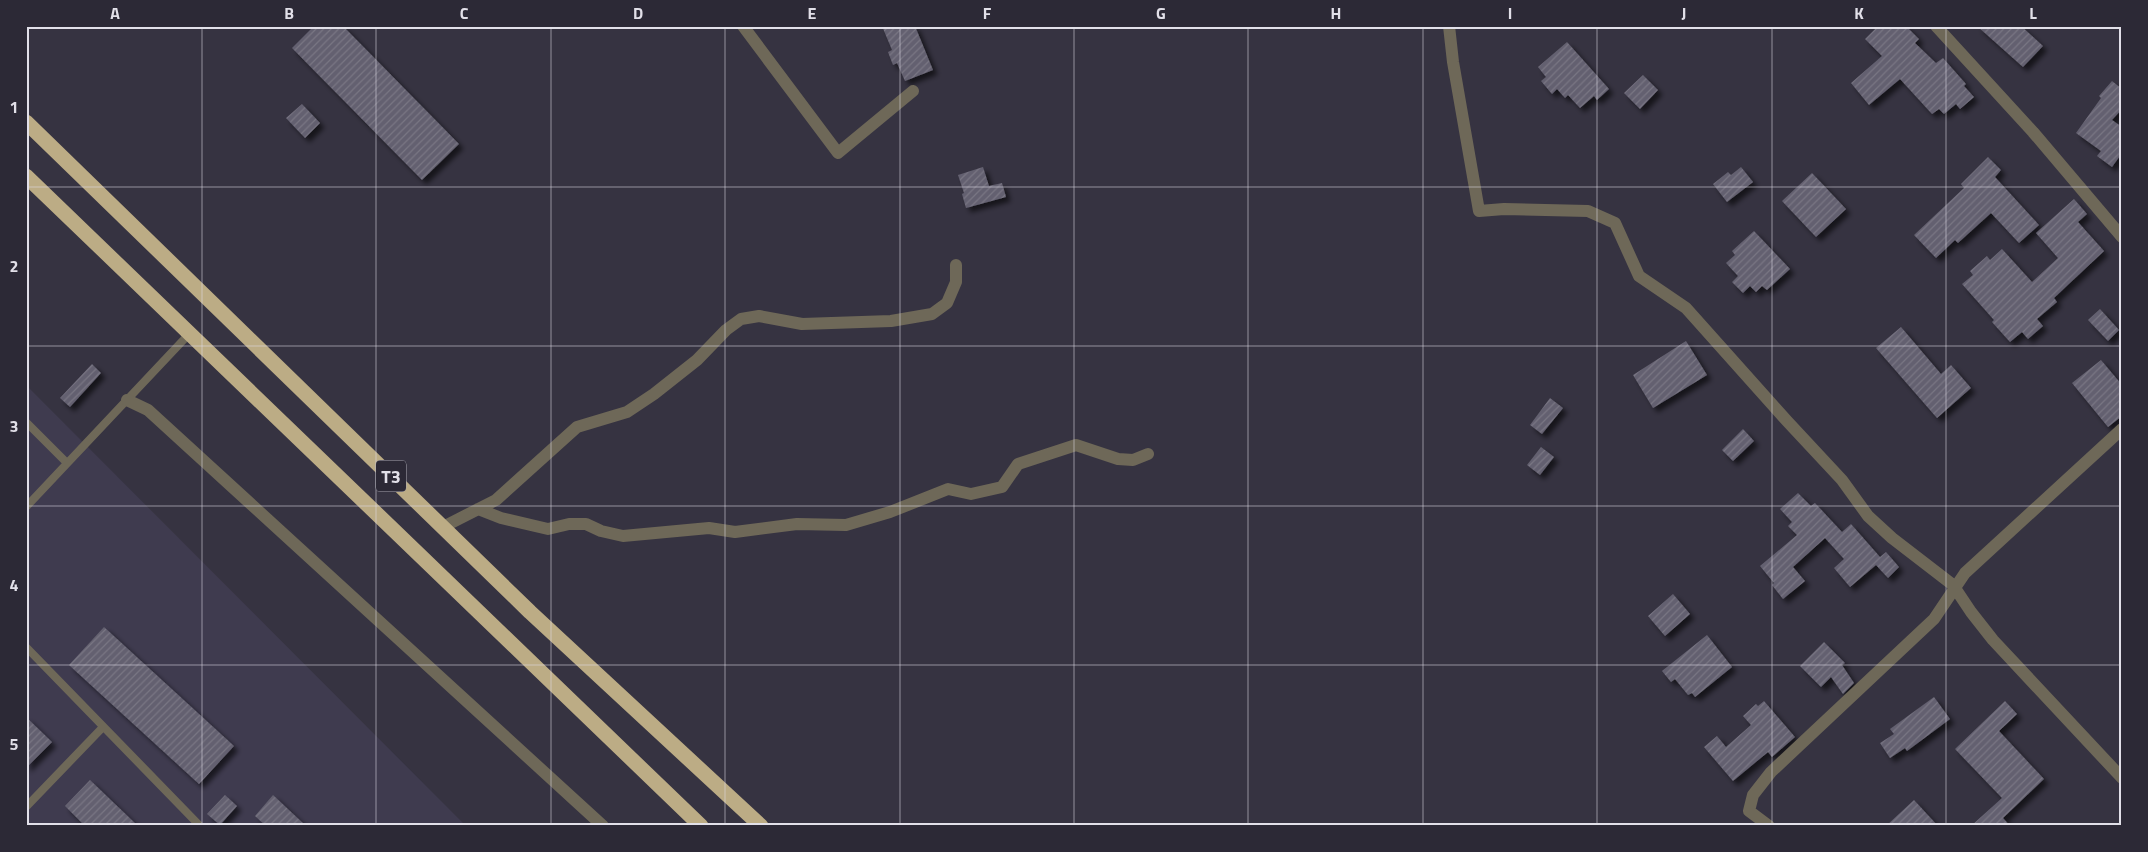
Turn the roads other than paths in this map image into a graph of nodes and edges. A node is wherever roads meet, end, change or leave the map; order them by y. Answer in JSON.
{"nodes":[{"id":1,"x":743,"y":26,"type":"edge"},
{"id":2,"x":1449,"y":26,"type":"edge"},
{"id":3,"x":1936,"y":26,"type":"edge"},
{"id":4,"x":913,"y":91,"type":"dead end"},
{"id":5,"x":26,"y":122,"type":"edge"},
{"id":6,"x":26,"y":176,"type":"edge"},
{"id":7,"x":2122,"y":237,"type":"edge"},
{"id":8,"x":956,"y":265,"type":"dead end"},
{"id":9,"x":190,"y":333,"type":"junction"},
{"id":10,"x":127,"y":400,"type":"junction"},
{"id":11,"x":26,"y":422,"type":"edge"},
{"id":12,"x":2122,"y":429,"type":"edge"},
{"id":13,"x":1148,"y":454,"type":"dead end"},
{"id":14,"x":67,"y":463,"type":"junction"},
{"id":15,"x":26,"y":506,"type":"edge"},
{"id":16,"x":478,"y":510,"type":"junction"},
{"id":17,"x":443,"y":527,"type":"junction"},
{"id":18,"x":1955,"y":588,"type":"junction"},
{"id":19,"x":26,"y":648,"type":"edge"},
{"id":20,"x":103,"y":727,"type":"junction"},
{"id":21,"x":2122,"y":778,"type":"edge"},
{"id":22,"x":26,"y":807,"type":"edge"},
{"id":23,"x":200,"y":826,"type":"edge"},
{"id":24,"x":603,"y":826,"type":"edge"},
{"id":25,"x":701,"y":826,"type":"edge"},
{"id":26,"x":760,"y":826,"type":"edge"},
{"id":27,"x":1769,"y":826,"type":"edge"}],
"edges":[{"from":1,"to":4,"type":"street"},
{"from":2,"to":18,"type":"street"},
{"from":3,"to":7,"type":"street"},
{"from":5,"to":17,"type":"highway","number":"T3"},
{"from":6,"to":9,"type":"highway","number":"T3"},
{"from":8,"to":16,"type":"street"},
{"from":9,"to":10,"type":"lane"},
{"from":9,"to":25,"type":"highway","number":"T3"},
{"from":10,"to":14,"type":"lane"},
{"from":10,"to":24,"type":"street"},
{"from":11,"to":14,"type":"lane"},
{"from":12,"to":18,"type":"street"},
{"from":13,"to":16,"type":"street"},
{"from":14,"to":15,"type":"lane"},
{"from":16,"to":17,"type":"street"},
{"from":17,"to":26,"type":"highway","number":"T3"},
{"from":18,"to":21,"type":"street"},
{"from":18,"to":27,"type":"street"},
{"from":19,"to":20,"type":"lane"},
{"from":20,"to":22,"type":"lane"},
{"from":20,"to":23,"type":"lane"}]}
